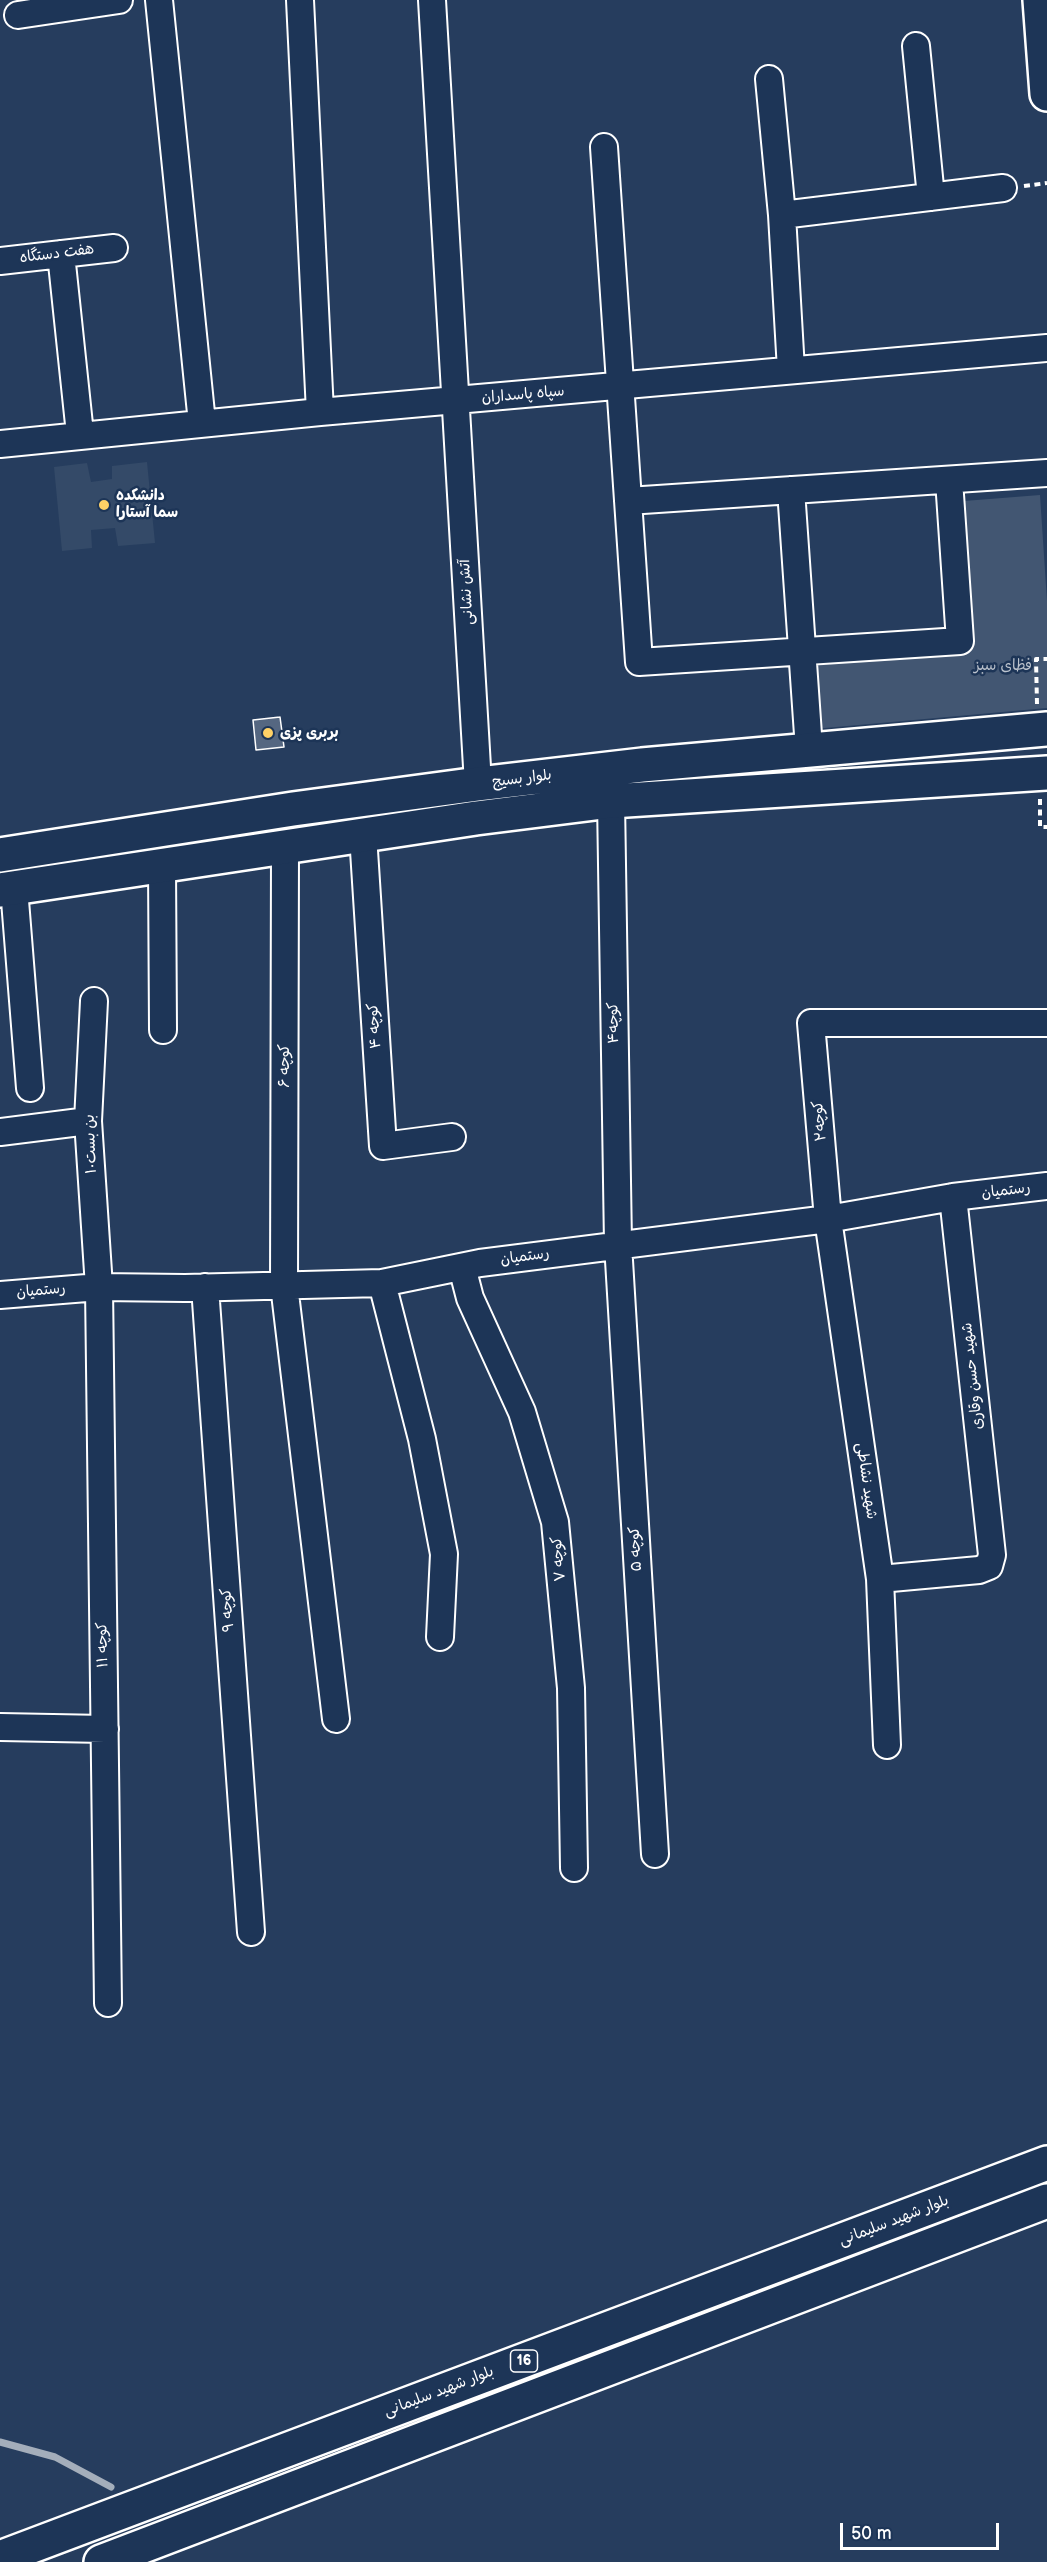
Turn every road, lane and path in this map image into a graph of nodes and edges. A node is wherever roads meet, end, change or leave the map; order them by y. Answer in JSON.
{"nodes":[{"id":1,"x":119,"y":0,"type":"edge"},
{"id":2,"x":159,"y":0,"type":"edge"},
{"id":3,"x":300,"y":0,"type":"edge"},
{"id":4,"x":432,"y":0,"type":"edge"},
{"id":5,"x":1040,"y":0,"type":"edge"},
{"id":6,"x":18,"y":15,"type":"dead end"},
{"id":7,"x":916,"y":46,"type":"dead end"},
{"id":8,"x":769,"y":79,"type":"dead end"},
{"id":9,"x":1047,"y":94,"type":"edge"},
{"id":10,"x":604,"y":147,"type":"dead end"},
{"id":11,"x":1003,"y":188,"type":"dead end"},
{"id":12,"x":931,"y":197,"type":"junction"},
{"id":13,"x":782,"y":215,"type":"junction"},
{"id":14,"x":114,"y":248,"type":"dead end"},
{"id":15,"x":61,"y":254,"type":"junction"},
{"id":16,"x":0,"y":261,"type":"edge"},
{"id":17,"x":1047,"y":348,"type":"edge"},
{"id":18,"x":791,"y":370,"type":"junction"},
{"id":19,"x":620,"y":387,"type":"junction"},
{"id":20,"x":456,"y":401,"type":"junction"},
{"id":21,"x":320,"y":412,"type":"junction"},
{"id":22,"x":202,"y":423,"type":"junction"},
{"id":23,"x":80,"y":435,"type":"junction"},
{"id":24,"x":0,"y":444,"type":"edge"},
{"id":25,"x":1047,"y":473,"type":"edge"},
{"id":26,"x":949,"y":480,"type":"junction"},
{"id":27,"x":791,"y":490,"type":"junction"},
{"id":28,"x":628,"y":501,"type":"junction"},
{"id":29,"x":802,"y":651,"type":"junction"},
{"id":30,"x":1047,"y":729,"type":"edge"},
{"id":31,"x":809,"y":749,"type":"junction"},
{"id":32,"x":1047,"y":773,"type":"edge"},
{"id":33,"x":478,"y":784,"type":"junction"},
{"id":34,"x":611,"y":801,"type":"junction"},
{"id":35,"x":476,"y":818,"type":"junction"},
{"id":36,"x":363,"y":836,"type":"junction"},
{"id":37,"x":285,"y":848,"type":"junction"},
{"id":38,"x":0,"y":855,"type":"edge"},
{"id":39,"x":162,"y":866,"type":"junction"},
{"id":40,"x":7,"y":889,"type":"edge"},
{"id":41,"x":94,"y":1001,"type":"dead end"},
{"id":42,"x":1047,"y":1023,"type":"edge"},
{"id":43,"x":163,"y":1030,"type":"dead end"},
{"id":44,"x":30,"y":1088,"type":"dead end"},
{"id":45,"x":88,"y":1121,"type":"junction"},
{"id":46,"x":0,"y":1132,"type":"edge"},
{"id":47,"x":452,"y":1137,"type":"dead end"},
{"id":48,"x":1047,"y":1186,"type":"edge"},
{"id":49,"x":953,"y":1197,"type":"junction"},
{"id":50,"x":828,"y":1219,"type":"junction"},
{"id":51,"x":618,"y":1244,"type":"junction"},
{"id":52,"x":462,"y":1267,"type":"junction"},
{"id":53,"x":382,"y":1282,"type":"junction"},
{"id":54,"x":284,"y":1285,"type":"junction"},
{"id":55,"x":99,"y":1287,"type":"junction"},
{"id":56,"x":205,"y":1287,"type":"junction"},
{"id":57,"x":0,"y":1295,"type":"edge"},
{"id":58,"x":880,"y":1580,"type":"junction"},
{"id":59,"x":440,"y":1637,"type":"dead end"},
{"id":60,"x":336,"y":1719,"type":"dead end"},
{"id":61,"x":0,"y":1727,"type":"edge"},
{"id":62,"x":105,"y":1729,"type":"junction"},
{"id":63,"x":888,"y":1745,"type":"dead end"},
{"id":64,"x":655,"y":1854,"type":"dead end"},
{"id":65,"x":574,"y":1868,"type":"dead end"},
{"id":66,"x":251,"y":1932,"type":"dead end"},
{"id":67,"x":108,"y":2003,"type":"dead end"},
{"id":68,"x":1047,"y":2163,"type":"edge"},
{"id":69,"x":1047,"y":2201,"type":"edge"},
{"id":70,"x":0,"y":2558,"type":"edge"},
{"id":71,"x":100,"y":2562,"type":"edge"}],
"edges":[{"from":1,"to":6,"type":"street"},
{"from":2,"to":22,"type":"street"},
{"from":3,"to":21,"type":"street"},
{"from":4,"to":20,"type":"street","name":"آتش نشانی"},
{"from":5,"to":9,"type":"main road"},
{"from":7,"to":12,"type":"street"},
{"from":8,"to":13,"type":"street"},
{"from":10,"to":19,"type":"street"},
{"from":11,"to":12,"type":"street"},
{"from":12,"to":13,"type":"street"},
{"from":13,"to":18,"type":"street"},
{"from":14,"to":15,"type":"street","name":"هفت دستگاه"},
{"from":15,"to":16,"type":"street","name":"هفت دستگاه"},
{"from":15,"to":23,"type":"street"},
{"from":17,"to":18,"type":"street","name":"سپاه پاسداران"},
{"from":18,"to":19,"type":"street","name":"سپاه پاسداران"},
{"from":19,"to":20,"type":"street","name":"سپاه پاسداران"},
{"from":19,"to":28,"type":"street"},
{"from":20,"to":21,"type":"street","name":"سپاه پاسداران"},
{"from":20,"to":33,"type":"street","name":"آتش نشانی"},
{"from":21,"to":22,"type":"street","name":"سپاه پاسداران"},
{"from":22,"to":23,"type":"street","name":"سپاه پاسداران"},
{"from":23,"to":24,"type":"street","name":"سپاه پاسداران"},
{"from":25,"to":26,"type":"street"},
{"from":26,"to":27,"type":"street"},
{"from":26,"to":29,"type":"street"},
{"from":27,"to":28,"type":"street"},
{"from":27,"to":29,"type":"street"},
{"from":28,"to":29,"type":"street"},
{"from":29,"to":31,"type":"street"},
{"from":30,"to":31,"type":"main road","name":"بلوار بسیج"},
{"from":31,"to":33,"type":"main road","name":"بلوار بسیج"},
{"from":32,"to":34,"type":"main road"},
{"from":33,"to":35,"type":"main road"},
{"from":33,"to":38,"type":"main road","name":"بلوار بسیج"},
{"from":34,"to":35,"type":"main road"},
{"from":34,"to":51,"type":"street","name":"کوچه۴"},
{"from":35,"to":36,"type":"main road"},
{"from":36,"to":37,"type":"main road"},
{"from":36,"to":47,"type":"street","name":"کوچه ۴"},
{"from":37,"to":39,"type":"main road"},
{"from":37,"to":54,"type":"street","name":"کوچه ۶"},
{"from":39,"to":40,"type":"main road"},
{"from":39,"to":43,"type":"street"},
{"from":40,"to":44,"type":"street"},
{"from":41,"to":45,"type":"street","name":"بن بست۱۰"},
{"from":42,"to":50,"type":"street","name":"کوچه۲"},
{"from":45,"to":46,"type":"street"},
{"from":45,"to":55,"type":"street","name":"بن بست۱۰"},
{"from":48,"to":49,"type":"street","name":"رستمیان"},
{"from":49,"to":50,"type":"street","name":"رستمیان"},
{"from":49,"to":58,"type":"street","name":"شهید حسن وقاری"},
{"from":50,"to":51,"type":"street","name":"رستمیان"},
{"from":50,"to":58,"type":"street","name":"شهید نشاطی"},
{"from":51,"to":52,"type":"street","name":"رستمیان"},
{"from":51,"to":64,"type":"street","name":"کوچه ۵"},
{"from":52,"to":53,"type":"street","name":"رستمیان"},
{"from":52,"to":65,"type":"street","name":"کوچه ۷"},
{"from":53,"to":54,"type":"street","name":"رستمیان"},
{"from":53,"to":59,"type":"street"},
{"from":54,"to":56,"type":"street","name":"رستمیان"},
{"from":54,"to":60,"type":"street","name":"کوچه ۶"},
{"from":55,"to":56,"type":"street","name":"رستمیان"},
{"from":55,"to":57,"type":"street","name":"رستمیان"},
{"from":55,"to":62,"type":"street","name":"کوچه ۱۱"},
{"from":56,"to":66,"type":"street","name":"کوچه ۹"},
{"from":58,"to":63,"type":"street","name":"شهید نشاطی"},
{"from":61,"to":62,"type":"street"},
{"from":62,"to":67,"type":"street","name":"کوچه ۱۱"},
{"from":68,"to":70,"type":"main road","name":"بلوار شهید سلیمانی","number":"16"},
{"from":69,"to":71,"type":"main road","number":"16"}]}
